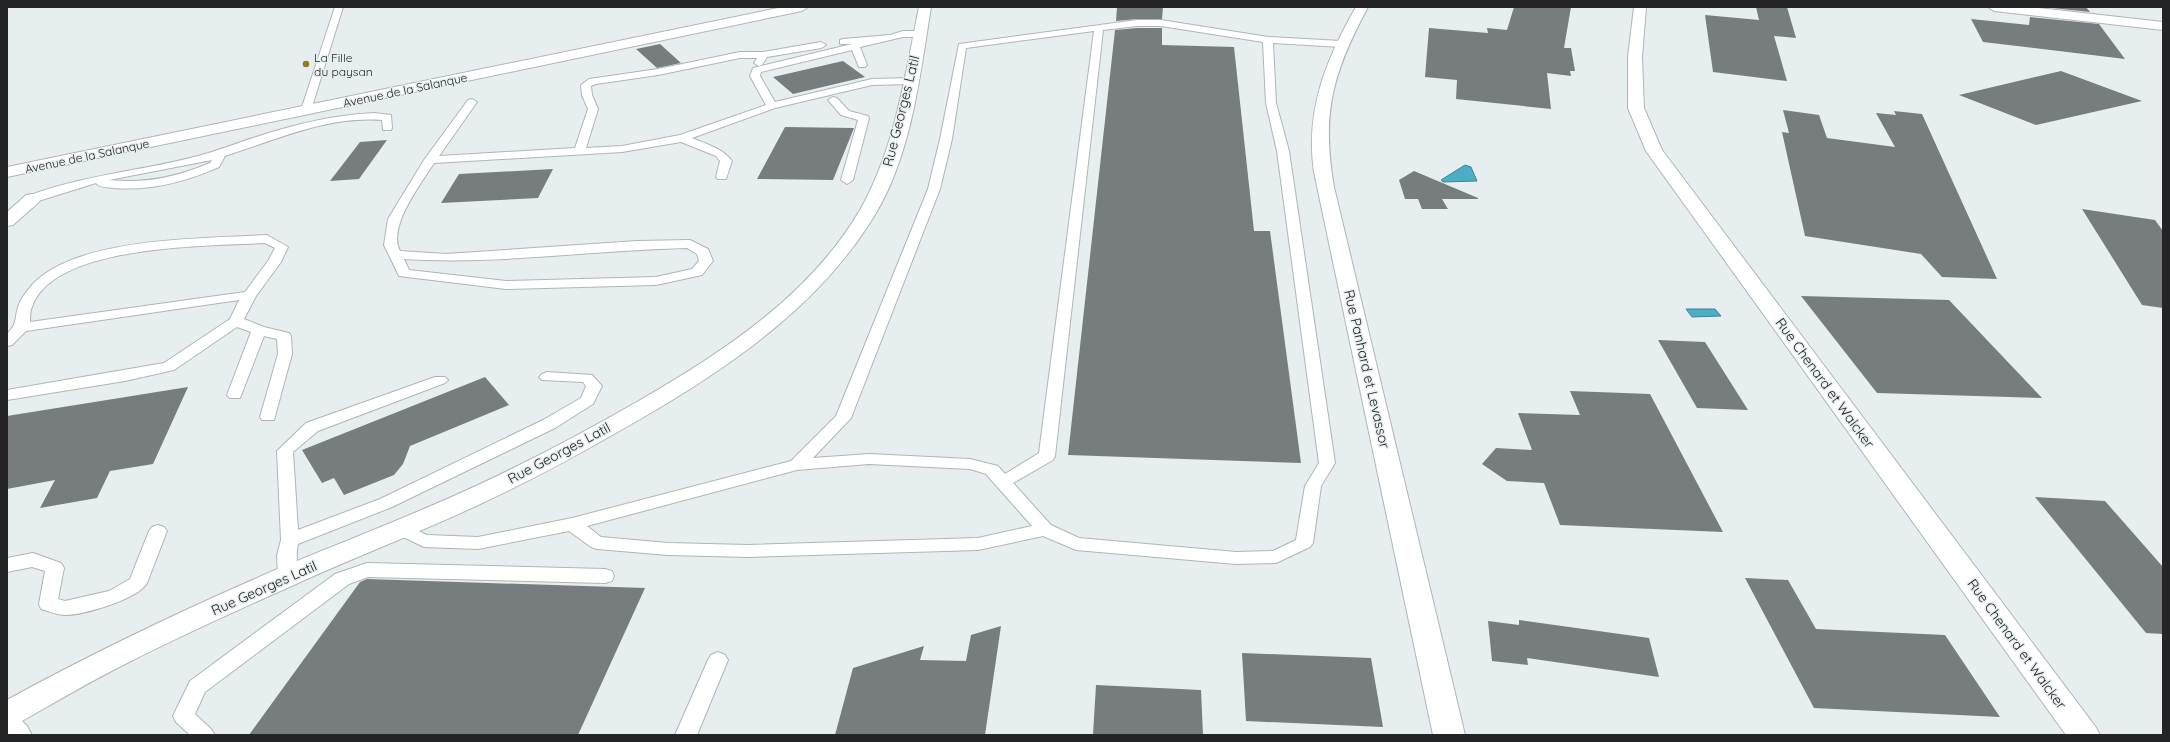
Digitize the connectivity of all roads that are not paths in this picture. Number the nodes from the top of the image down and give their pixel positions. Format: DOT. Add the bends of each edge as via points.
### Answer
graph roads {
  1 [pos="339,7"];
  2 [pos="802,7"];
  3 [pos="925,7"];
  4 [pos="1362,7"];
  5 [pos="1640,7"];
  6 [pos="1994,7"];
  7 [pos="2163,26"];
  8 [pos="1100,28"];
  9 [pos="920,34"];
  10 [pos="893,37"];
  11 [pos="1268,40"];
  12 [pos="1341,44"];
  13 [pos="855,46"];
  14 [pos="763,55"];
  15 [pos="862,65"];
  16 [pos="756,70"];
  17 [pos="910,81"];
  18 [pos="881,82"];
  19 [pos="833,100"];
  20 [pos="472,102"];
  21 [pos="772,106"];
  22 [pos="306,110"];
  23 [pos="754,112"];
  24 [pos="386,128"];
  25 [pos="682,138"];
  26 [pos="579,152"];
  27 [pos="220,154"];
  28 [pos="430,160"];
  29 [pos="7,172"];
  30 [pos="722,177"];
  31 [pos="847,180"];
  32 [pos="87,181"];
  33 [pos="32,199"];
  34 [pos="7,221"];
  35 [pos="395,255"];
  36 [pos="249,295"];
  37 [pos="236,321"];
  38 [pos="22,327"];
  39 [pos="259,330"];
  40 [pos="7,342"];
  41 [pos="547,377"];
  42 [pos="440,380"];
  43 [pos="7,395"];
  44 [pos="235,395"];
  45 [pos="268,417"];
  46 [pos="797,465"];
  47 [pos="1003,482"];
  48 [pos="572,524"];
  49 [pos="401,529"];
  50 [pos="1046,529"];
  51 [pos="158,531"];
  52 [pos="290,540"];
  53 [pos="7,565"];
  54 [pos="287,576"];
  55 [pos="605,576"];
  56 [pos="718,660"];
  57 [pos="7,715"];
  58 [pos="7,727"];
  59 [pos="16,735"];
  60 [pos="204,735"];
  61 [pos="686,735"];
  62 [pos="1449,735"];
  63 [pos="2084,735"];
  1 -- 22 [label="lane"];
  2 -- 22 [label="street, Avenue de la Salanque"];
  3 -- 9 [label="street, Rue Georges Latil"];
  4 -- 12 [label="street, Rue Panhard et Levassor"];
  5 -- 63 [label="street, Rue Chenard et Walcker" via="1635,57 1636,108 1654,151"];
  6 -- 7 [label="street"];
  8 -- 11 [label="lane" via="1161,23"];
  8 -- 46 [label="lane" via="962,46 946,139 934,189 843,418"];
  8 -- 47 [label="lane" via="1047,456"];
  9 -- 10 [label="lane"];
  9 -- 17 [label="street, Rue Georges Latil"];
  10 -- 13 [label="lane"];
  10 -- 14 [label="lane" via="830,43"];
  11 -- 12 [label="lane"];
  11 -- 50 [label="lane" via="1271,103 1283,151 1327,463 1313,486 1304,543 1276,556 1236,558 1076,544"];
  12 -- 62 [label="street, Rue Panhard et Levassor" via="1328,78 1321,110 1319,146 1325,187"];
  13 -- 15 [label="lane"];
  13 -- 16 [label="lane"];
  14 -- 16 [label="lane"];
  14 -- 26 [label="lane" via="740,55 658,72 593,81 586,85 593,109"];
  16 -- 21 [label="lane" via="755,76"];
  17 -- 18 [label="lane"];
  17 -- 49 [label="street, Rue Georges Latil" via="885,175 869,210 841,252 814,283 774,319 692,379 560,454 464,502"];
  18 -- 19 [label="lane"];
  18 -- 21 [label="lane"];
  19 -- 23 [label="lane"];
  19 -- 31 [label="lane" via="845,113 864,118"];
  20 -- 28 [label="lane"];
  21 -- 23 [label="lane"];
  22 -- 29 [label="street, Avenue de la Salanque"];
  23 -- 25 [label="lane"];
  24 -- 27 [label="lane" via="387,117 374,115 319,124 260,139"];
  25 -- 26 [label="lane" via="622,149"];
  25 -- 30 [label="lane" via="720,154 726,161"];
  26 -- 28 [label="lane"];
  27 -- 32 [label="lane"];
  27 -- 32 [label="lane" via="215,164 191,175 162,183 122,185"];
  28 -- 35 [label="lane" via="394,219 390,245"];
  32 -- 33 [label="lane"];
  33 -- 34 [label="street"];
  35 -- 35 [label="lane" via="404,273 506,285 656,281 697,272 706,261 703,252 690,244 637,245 446,258"];
  36 -- 37 [label="lane"];
  36 -- 38 [label="lane"];
  36 -- 38 [label="lane" via="282,247 267,239 166,245 98,255 64,267 41,283 25,306"];
  37 -- 39 [label="lane"];
  37 -- 43 [label="lane" via="169,367"];
  38 -- 40 [label="lane"];
  39 -- 44 [label="lane"];
  39 -- 45 [label="lane" via="284,336 285,354"];
  41 -- 52 [label="lane" via="587,378 594,386 588,401 549,424 386,503"];
  42 -- 52 [label="lane" via="312,427 286,451"];
  46 -- 47 [label="lane" via="869,459 970,464 992,470"];
  46 -- 48 [label="lane"];
  47 -- 50 [label="lane"];
  48 -- 49 [label="lane" via="478,543 424,541"];
  48 -- 50 [label="lane" via="597,543 668,549 748,551 978,544"];
  49 -- 54 [label="street, Rue Georges Latil"];
  51 -- 53 [label="lane" via="138,583 114,597 65,608 48,604 55,568 33,560"];
  52 -- 54 [label="lane" via="286,555"];
  54 -- 57 [label="street, Rue Georges Latil" via="119,654"];
  55 -- 60 [label="lane" via="367,570 342,579 197,687 183,716"];
  56 -- 61 [label="lane"];
  58 -- 59 [label="street"];
}
